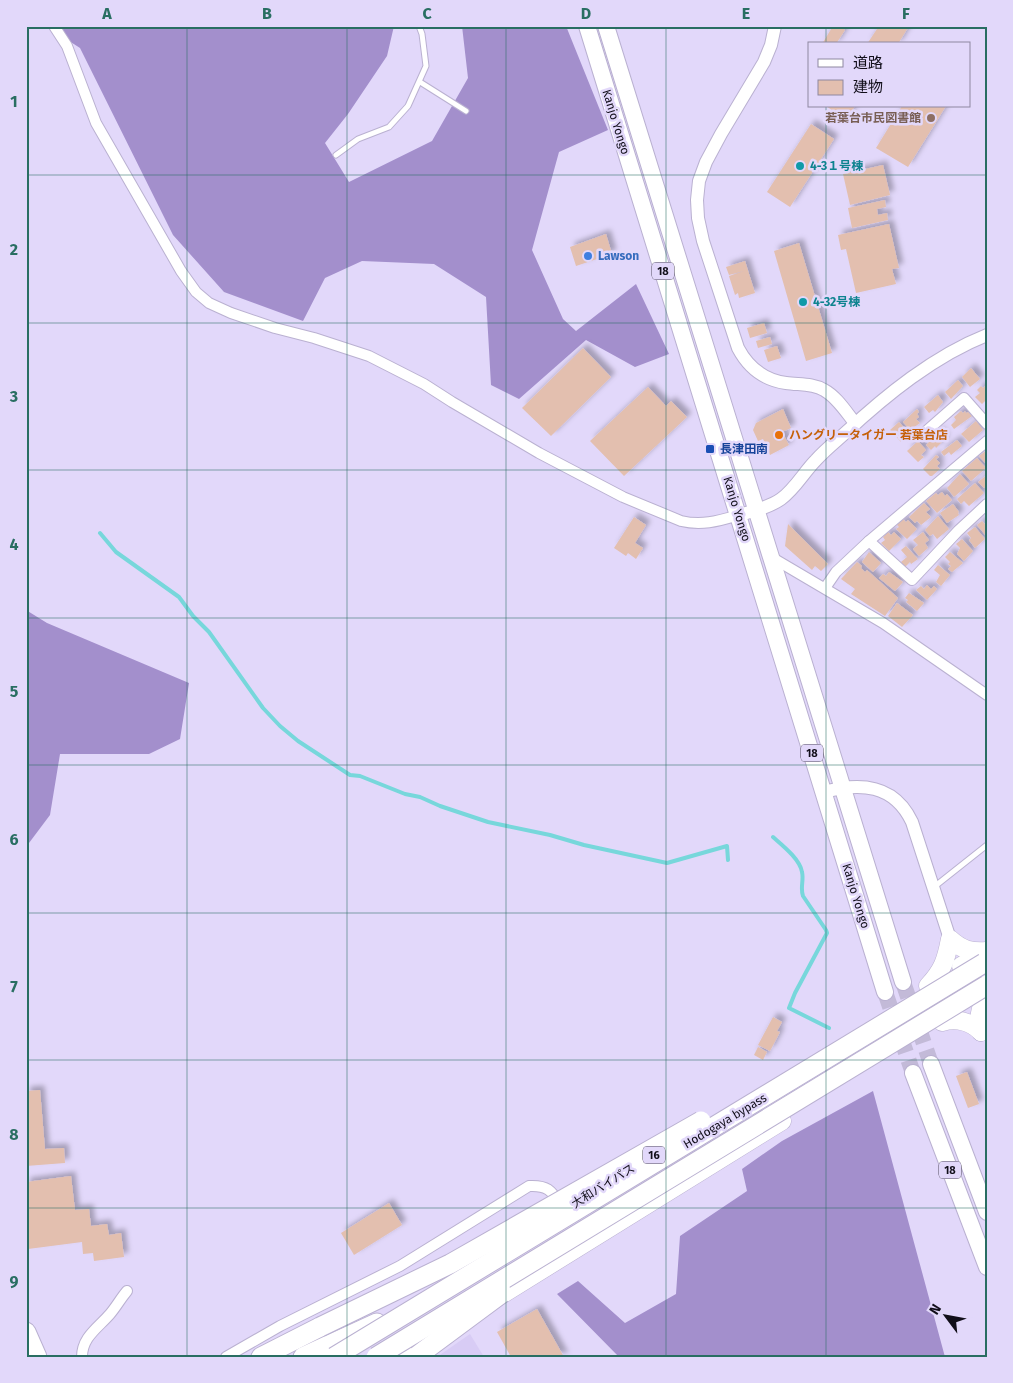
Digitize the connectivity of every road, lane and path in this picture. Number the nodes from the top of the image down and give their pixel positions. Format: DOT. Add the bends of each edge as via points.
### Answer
graph roads {
  1 [pos="54,26"];
  2 [pos="419,26"];
  3 [pos="587,26"];
  4 [pos="606,26"];
  5 [pos="774,26"];
  6 [pos="420,82"];
  7 [pos="466,111"];
  8 [pos="336,155"];
  9 [pos="987,335"];
  10 [pos="855,423"];
  11 [pos="987,424"];
  12 [pos="923,434"];
  13 [pos="987,440"];
  14 [pos="987,504"];
  15 [pos="757,510"];
  16 [pos="739,515"];
  17 [pos="869,542"];
  18 [pos="771,557"];
  19 [pos="824,588"];
  20 [pos="987,695"];
  21 [pos="842,787"];
  22 [pos="824,792"];
  23 [pos="987,845"];
  24 [pos="933,887"];
  25 [pos="950,939"];
  26 [pos="986,956"];
  27 [pos="903,982"];
  28 [pos="928,986"];
  29 [pos="987,986"];
  30 [pos="885,992"];
  31 [pos="987,996"];
  32 [pos="942,1022"];
  33 [pos="984,1036"];
  34 [pos="931,1064"];
  35 [pos="913,1073"];
  36 [pos="564,1210"];
  37 [pos="987,1212"];
  38 [pos="589,1228"];
  39 [pos="987,1268"];
  40 [pos="127,1291"];
  41 [pos="377,1323"];
  42 [pos="26,1332"];
  43 [pos="37,1357"];
  44 [pos="82,1357"];
  45 [pos="226,1357"];
  46 [pos="261,1357"];
  47 [pos="303,1357"];
  48 [pos="320,1357"];
  49 [pos="334,1357"];
  50 [pos="376,1357"];
  51 [pos="401,1357"];
  52 [pos="416,1357"];
  1 -- 16 [label="street" via="67,46 96,123 180,271 209,303 276,328 370,356 540,453 623,497 681,521 709,523"];
  2 -- 6 [label="lane" via="426,66"];
  3 -- 16 [label="main road, Kanjo Yongo / 18"];
  4 -- 15 [label="main road, Kanjo Yongo / 18"];
  5 -- 10 [label="street" via="764,62 720,134 699,181 701,234 744,360 769,378 785,383 810,384 824,390"];
  6 -- 7 [label="lane"];
  6 -- 8 [label="lane" via="408,106 389,127 358,139"];
  9 -- 10 [label="street" via="937,359"];
  10 -- 15 [label="street" via="816,460 788,494"];
  11 -- 12 [label="street" via="964,398"];
  13 -- 17 [label="street"];
  14 -- 17 [label="street" via="912,580"];
  15 -- 16 [label="street"];
  15 -- 18 [label="main road, Kanjo Yongo / 18"];
  16 -- 22 [label="main road, Kanjo Yongo / 18"];
  17 -- 19 [label="street" via="836,572"];
  18 -- 19 [label="street"];
  18 -- 21 [label="main road, Kanjo Yongo / 18"];
  19 -- 20 [label="street" via="883,623"];
  21 -- 22 [label="street"];
  21 -- 24 [label="street" via="875,789 901,804 912,822"];
  21 -- 27 [label="main road, Kanjo Yongo / 18"];
  22 -- 30 [label="main road, Kanjo Yongo / 18"];
  23 -- 24 [label="lane"];
  24 -- 25 [label="street"];
  25 -- 26 [label="highway" via="966,950"];
  25 -- 28 [label="highway" via="945,964"];
  26 -- 28 [label="highway, 大和バイパス / 16"];
  26 -- 46 [label="highway, bridge" via="450,1264"];
  26 -- 49 [label="highway, Hodogaya bypass / 16, bridge" via="651,1166"];
  28 -- 36 [label="highway, 大和バイパス / 16"];
  29 -- 38 [label="highway, Hodogaya bypass / 16, bridge"];
  31 -- 32 [label="highway"];
  31 -- 33 [label="highway" via="979,1022"];
  32 -- 33 [label="highway" via="966,1022"];
  32 -- 51 [label="highway"];
  34 -- 37 [label="main road, 18"];
  35 -- 39 [label="main road, 18"];
  36 -- 41 [label="highway, 大和バイパス / 16"];
  36 -- 45 [label="street" via="552,1191 541,1185 529,1186 400,1266"];
  38 -- 50 [label="highway, Hodogaya bypass / 16, bridge"];
  38 -- 52 [label="highway, bridge"];
  40 -- 44 [label="street" via="87,1338"];
  41 -- 47 [label="highway"];
  41 -- 48 [label="highway, 大和バイパス / 16"];
  42 -- 43 [label="highway"];
}
